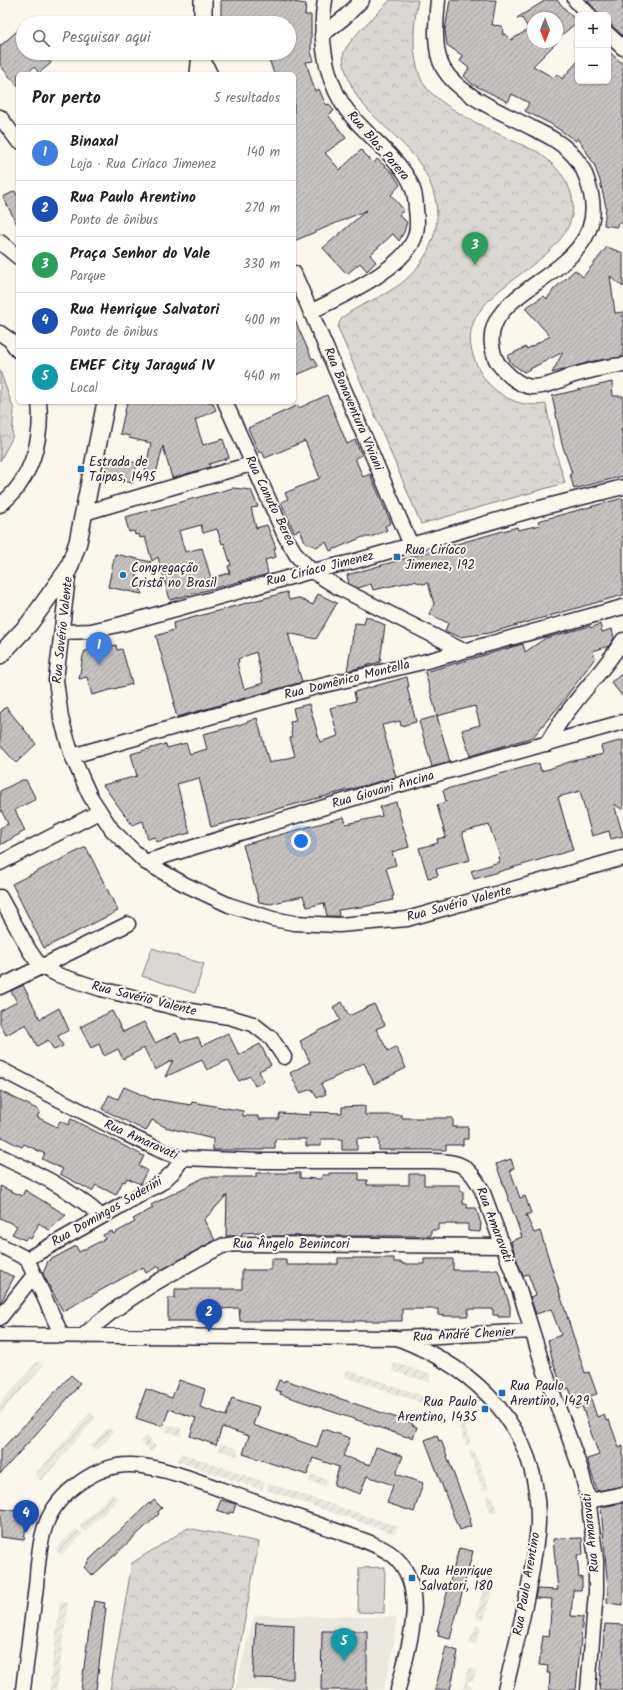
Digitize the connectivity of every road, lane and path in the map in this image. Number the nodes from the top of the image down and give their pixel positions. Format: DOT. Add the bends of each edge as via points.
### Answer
graph roads {
  1 [pos="203,0"];
  2 [pos="325,0"];
  3 [pos="362,0"];
  4 [pos="438,0"];
  5 [pos="575,0"];
  6 [pos="586,12"];
  7 [pos="203,16"];
  8 [pos="322,34"];
  9 [pos="611,37"];
  10 [pos="623,48"];
  11 [pos="200,60"];
  12 [pos="204,60"];
  13 [pos="199,72"];
  14 [pos="209,72"];
  15 [pos="0,117"];
  16 [pos="16,138"];
  17 [pos="0,242"];
  18 [pos="16,255"];
  19 [pos="296,277"];
  20 [pos="312,311"];
  21 [pos="0,333"];
  22 [pos="16,348"];
  23 [pos="623,365"];
  24 [pos="39,404"];
  25 [pos="106,404"];
  26 [pos="226,404"];
  27 [pos="251,464"];
  28 [pos="623,487"];
  29 [pos="0,505"];
  30 [pos="84,513"];
  31 [pos="411,545"];
  32 [pos="69,568"];
  33 [pos="312,571"];
  34 [pos="623,607"];
  35 [pos="62,632"];
  36 [pos="623,640"];
  37 [pos="462,650"];
  38 [pos="0,655"];
  39 [pos="623,722"];
  40 [pos="546,744"];
  41 [pos="72,756"];
  42 [pos="99,812"];
  43 [pos="623,858"];
  44 [pos="145,862"];
  45 [pos="0,863"];
  46 [pos="0,897"];
  47 [pos="128,924"];
  48 [pos="40,966"];
  49 [pos="0,987"];
  50 [pos="284,1057"];
  51 [pos="0,1069"];
  52 [pos="0,1156"];
  53 [pos="183,1158"];
  54 [pos="101,1216"];
  55 [pos="0,1245"];
  56 [pos="503,1246"];
  57 [pos="27,1259"];
  58 [pos="34,1275"];
  59 [pos="0,1318"];
  60 [pos="532,1331"];
  61 [pos="0,1335"];
  62 [pos="62,1336"];
  63 [pos="84,1336"];
  64 [pos="397,1338"];
  65 [pos="623,1494"];
  66 [pos="589,1501"];
  67 [pos="23,1690"];
  68 [pos="398,1690"];
  69 [pos="505,1690"];
  70 [pos="588,1690"];
  1 -- 7 [label="main road"];
  2 -- 8 [label="street, Rua Blas Parera"];
  3 -- 8 [label="street"];
  4 -- 23 [label="street" via="437,47 442,66 451,80 466,92 564,146 585,172 593,204 592,220 585,240 571,256 506,308 495,320 491,331 494,355 499,365 516,381 532,387"];
  5 -- 6 [label="street"];
  8 -- 20 [label="street, Rua Blas Parera" via="328,72 341,102 355,122 394,161 409,181 416,200 417,221 416,235 404,253 389,268"];
  9 -- 10 [label="street"];
  11 -- 13 [label="main road"];
  12 -- 14 [label="street"];
  15 -- 16 [label="street"];
  17 -- 18 [label="street"];
  19 -- 20 [label="street, Rua Bonaventura Viviani"];
  20 -- 31 [label="street, Rua Bonaventura Viviani"];
  21 -- 22 [label="street"];
  24 -- 29 [label="street" via="41,420 32,460 14,492"];
  25 -- 30 [label="main road"];
  26 -- 27 [label="street, Rua Canuto Berea"];
  27 -- 30 [label="street"];
  27 -- 33 [label="street, Rua Canuto Berea" via="285,536 297,556"];
  28 -- 31 [label="street, Rua Ciríaco Jimenez"];
  30 -- 32 [label="main road"];
  31 -- 33 [label="street, Rua Ciríaco Jimenez"];
  32 -- 35 [label="street, Rua Savério Valente"];
  32 -- 38 [label="main road" via="29,624"];
  33 -- 35 [label="street, Rua Ciríaco Jimenez" via="105,629"];
  33 -- 37 [label="street, Rua Canuto Berea" via="339,588"];
  34 -- 37 [label="street, Rua Domênico Montella"];
  35 -- 41 [label="street, Rua Savério Valente" via="58,656 57,696"];
  36 -- 40 [label="street" via="563,715"];
  37 -- 41 [label="street, Rua Domênico Montella" via="304,690"];
  39 -- 40 [label="street, Rua Giovani Ancina"];
  40 -- 44 [label="street, Rua Giovani Ancina" via="370,793"];
  41 -- 42 [label="street, Rua Savério Valente"];
  42 -- 44 [label="street, Rua Savério Valente" via="112,830"];
  42 -- 45 [label="street"];
  43 -- 44 [label="street, Rua Savério Valente" via="407,919 318,925 273,919 229,905"];
  46 -- 48 [label="street, Rua Savério Valente"];
  47 -- 48 [label="street"];
  48 -- 49 [label="street"];
  48 -- 50 [label="street, Rua Savério Valente" via="58,975 101,989 253,1024 271,1038"];
  51 -- 53 [label="street, Rua Amaravati" via="124,1134"];
  52 -- 54 [label="street" via="60,1185"];
  53 -- 54 [label="street, Rua Domingos Soderini" via="161,1183"];
  53 -- 56 [label="street, Rua Amaravati" via="455,1162 465,1166 477,1180"];
  54 -- 57 [label="street, Rua Domingos Soderini"];
  55 -- 57 [label="street"];
  56 -- 60 [label="street, Rua Amaravati"];
  56 -- 63 [label="street, Rua Ângelo Benincori" via="222,1246 121,1305"];
  57 -- 58 [label="street"];
  58 -- 59 [label="street"];
  58 -- 62 [label="street"];
  60 -- 64 [label="street, Rua André Chenier"];
  60 -- 66 [label="street, Rua Amaravati" via="582,1470"];
  61 -- 62 [label="street, Rua Paulo Arentino"];
  62 -- 63 [label="street, Rua Paulo Arentino"];
  63 -- 64 [label="street, Rua Paulo Arentino"];
  64 -- 69 [label="street, Rua Paulo Arentino" via="449,1362 468,1376 497,1404 516,1432 528,1458 536,1489 537,1541"];
  65 -- 66 [label="street"];
  66 -- 70 [label="street, Rua Amaravati" via="596,1560 596,1592"];
  67 -- 68 [label="street" via="40,1545 46,1522 67,1494 93,1474 117,1466 130,1465 162,1470 305,1519 374,1545 397,1558 410,1584 414,1607"];
}
